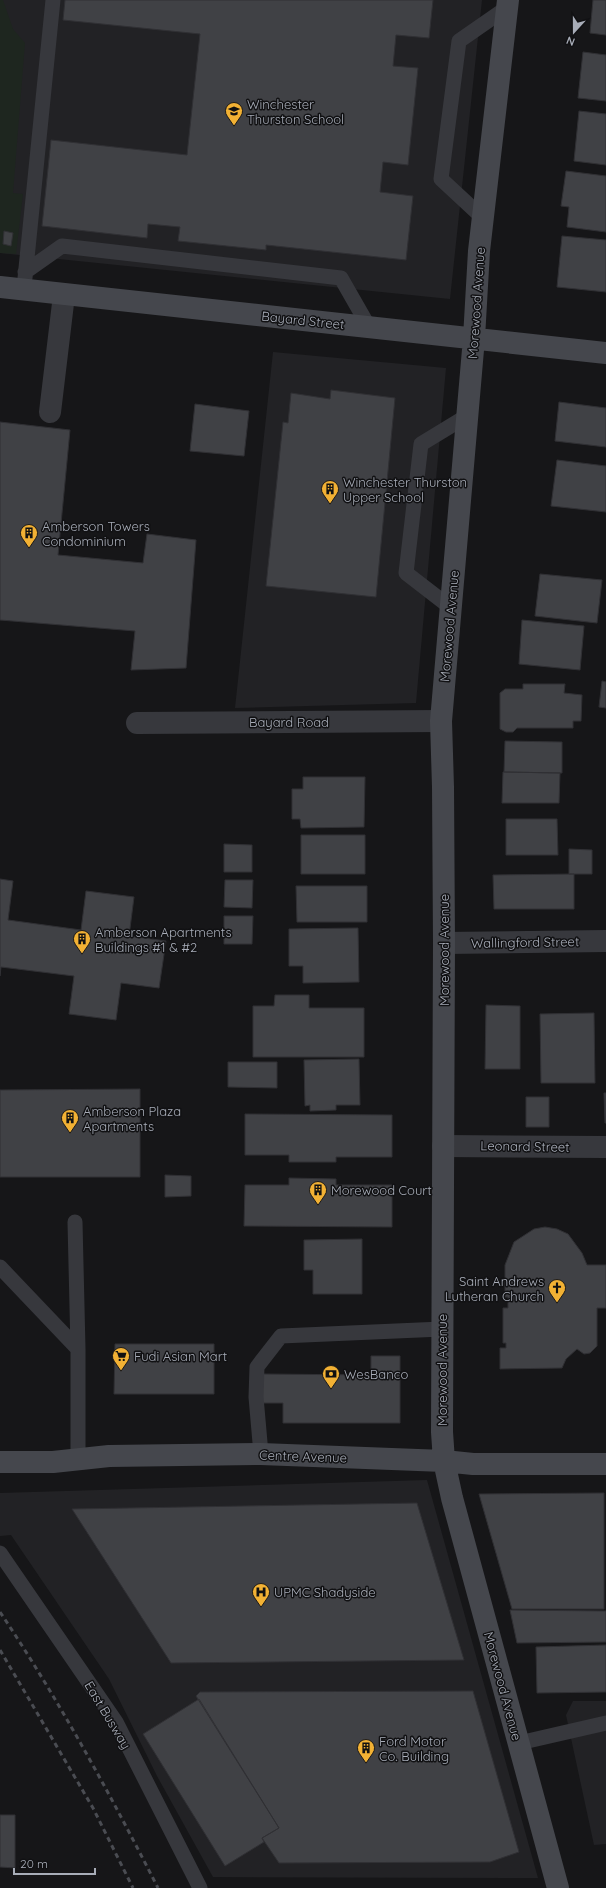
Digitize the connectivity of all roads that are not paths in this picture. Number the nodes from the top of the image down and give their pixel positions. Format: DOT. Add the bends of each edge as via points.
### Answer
graph roads {
  1 [pos="53,0"];
  2 [pos="508,3"];
  3 [pos="483,218"];
  4 [pos="24,281"];
  5 [pos="0,288"];
  6 [pos="64,295"];
  7 [pos="369,327"];
  8 [pos="474,338"];
  9 [pos="606,353"];
  10 [pos="50,412"];
  11 [pos="467,416"];
  12 [pos="450,607"];
  13 [pos="441,721"];
  14 [pos="137,723"];
  15 [pos="606,941"];
  16 [pos="444,943"];
  17 [pos="443,1146"];
  18 [pos="606,1147"];
  19 [pos="75,1222"];
  20 [pos="0,1267"];
  21 [pos="442,1329"];
  22 [pos="78,1349"];
  23 [pos="261,1454"];
  24 [pos="78,1458"];
  25 [pos="444,1461"];
  26 [pos="0,1462"];
  27 [pos="606,1464"];
  28 [pos="0,1553"];
  29 [pos="606,1722"];
  30 [pos="518,1743"];
  31 [pos="200,1888"];
  32 [pos="558,1888"];
  1 -- 4 [label="lane"];
  2 -- 3 [label="main road, Morewood Avenue"];
  2 -- 3 [label="lane" via="459,41 441,179"];
  3 -- 8 [label="main road, Morewood Avenue"];
  4 -- 5 [label="main road, Bayard Street"];
  4 -- 6 [label="main road, Bayard Street"];
  4 -- 7 [label="lane" via="62,246 342,278"];
  6 -- 7 [label="main road, Bayard Street"];
  6 -- 10 [label="street"];
  7 -- 8 [label="main road, Bayard Street"];
  8 -- 9 [label="main road, Bayard Street"];
  8 -- 11 [label="main road, Morewood Avenue"];
  11 -- 12 [label="main road, Morewood Avenue"];
  11 -- 12 [label="lane" via="421,444 406,573"];
  12 -- 13 [label="main road, Morewood Avenue"];
  13 -- 14 [label="street, Bayard Road"];
  13 -- 16 [label="main road, Morewood Avenue"];
  15 -- 16 [label="street, Wallingford Street"];
  16 -- 17 [label="main road, Morewood Avenue"];
  17 -- 18 [label="street, Leonard Street"];
  17 -- 21 [label="main road, Morewood Avenue"];
  19 -- 22 [label="lane"];
  20 -- 22 [label="lane"];
  21 -- 23 [label="lane" via="281,1336 257,1367 256,1397"];
  21 -- 25 [label="main road, Morewood Avenue"];
  22 -- 24 [label="lane"];
  23 -- 24 [label="main road, Centre Avenue"];
  23 -- 25 [label="main road, Centre Avenue"];
  24 -- 26 [label="main road, Centre Avenue" via="53,1462"];
  25 -- 27 [label="main road, Centre Avenue" via="473,1464"];
  25 -- 30 [label="main road, Morewood Avenue"];
  28 -- 31 [label="lane, East Busway" via="116,1722"];
  29 -- 30 [label="lane"];
  30 -- 32 [label="main road, Morewood Avenue"];
}
